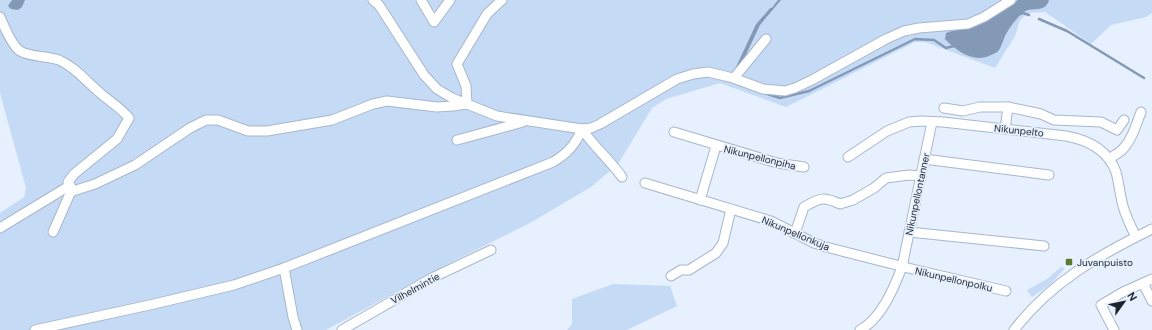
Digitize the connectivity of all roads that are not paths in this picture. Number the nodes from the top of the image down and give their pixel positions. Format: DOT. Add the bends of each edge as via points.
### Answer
graph roads {
  1 [pos="373,0"];
  2 [pos="421,0"];
  3 [pos="450,0"];
  4 [pos="502,0"];
  5 [pos="1011,0"];
  6 [pos="0,17"];
  7 [pos="766,38"];
  8 [pos="734,78"];
  9 [pos="467,104"];
  10 [pos="1008,107"];
  11 [pos="944,108"];
  12 [pos="1141,112"];
  13 [pos="1124,120"];
  14 [pos="526,121"];
  15 [pos="932,122"];
  16 [pos="1084,122"];
  17 [pos="582,129"];
  18 [pos="1005,129"];
  19 [pos="674,132"];
  20 [pos="457,140"];
  21 [pos="1083,140"];
  22 [pos="716,146"];
  23 [pos="848,157"];
  24 [pos="924,159"];
  25 [pos="1109,159"];
  26 [pos="804,167"];
  27 [pos="1049,175"];
  28 [pos="920,176"];
  29 [pos="622,177"];
  30 [pos="645,183"];
  31 [pos="70,188"];
  32 [pos="700,200"];
  33 [pos="731,209"];
  34 [pos="0,228"];
  35 [pos="1152,229"];
  36 [pos="53,232"];
  37 [pos="909,232"];
  38 [pos="795,233"];
  39 [pos="1136,237"];
  40 [pos="1044,246"];
  41 [pos="490,250"];
  42 [pos="902,267"];
  43 [pos="284,268"];
  44 [pos="671,276"];
  45 [pos="1152,279"];
  46 [pos="1143,283"];
  47 [pos="1006,291"];
  48 [pos="1152,301"];
  49 [pos="865,328"];
  50 [pos="35,330"];
  51 [pos="297,330"];
  52 [pos="342,330"];
  53 [pos="1014,330"];
  54 [pos="1114,330"];
  1 -- 9 [label="street" via="379,5 424,75 436,89"];
  2 -- 3 [label="street" via="434,22"];
  4 -- 9 [label="street" via="487,14 456,64 466,86"];
  5 -- 8 [label="street" via="968,24 904,31 812,80 785,91 764,90"];
  6 -- 31 [label="street" via="19,50 30,55 58,60 73,68 129,118 117,139 74,174 68,182"];
  7 -- 8 [label="street"];
  8 -- 17 [label="street" via="708,72 677,79 600,124"];
  9 -- 14 [label="street" via="497,116"];
  9 -- 31 [label="street" via="437,107 387,101 332,120 267,131 248,131 218,120 206,120 135,165 95,184 73,191"];
  10 -- 11 [label="street" via="980,107 963,111"];
  10 -- 16 [label="street" via="1041,114 1054,120"];
  10 -- 18 [label="street"];
  12 -- 25 [label="street" via="1126,146"];
  13 -- 16 [label="street" via="1117,130 1101,122"];
  14 -- 17 [label="street"];
  14 -- 20 [label="street"];
  15 -- 18 [label="street, Nikunpelto"];
  15 -- 23 [label="street, Nikunpelto" via="909,122 898,126"];
  15 -- 24 [label="street, Nikunpellontanner"];
  16 -- 21 [label="street"];
  17 -- 29 [label="street"];
  17 -- 43 [label="street" via="576,143 553,162"];
  18 -- 21 [label="street, Nikunpelto"];
  19 -- 22 [label="street, Nikunpellonpiha"];
  21 -- 25 [label="street, Nikunpelto" via="1102,151"];
  22 -- 26 [label="street, Nikunpellonpiha" via="776,163"];
  22 -- 32 [label="street, Nikunpellonpiha"];
  24 -- 27 [label="street"];
  24 -- 28 [label="street, Nikunpellontanner"];
  25 -- 39 [label="street, Nikunpelto" via="1116,174 1123,207"];
  28 -- 37 [label="street, Nikunpellontanner"];
  28 -- 38 [label="street" via="886,178 854,200 840,204 828,199 817,200 804,207"];
  30 -- 32 [label="street, Nikunpellonkuja"];
  31 -- 34 [label="street"];
  31 -- 36 [label="street"];
  32 -- 33 [label="street, Nikunpellonkuja"];
  33 -- 38 [label="street, Nikunpellonkuja" via="771,221"];
  33 -- 44 [label="street" via="724,243 716,253 689,270 681,270"];
  35 -- 39 [label="street"];
  37 -- 40 [label="street"];
  37 -- 42 [label="street, Nikunpellontanner"];
  38 -- 42 [label="street, Nikunpellonkuja" via="826,247"];
  39 -- 53 [label="street" via="1092,261 1049,292"];
  41 -- 52 [label="street, Vilhelmintie" via="432,278"];
  42 -- 47 [label="street, Nikunpellonpolku"];
  42 -- 49 [label="street, Nikunpellontanner" via="883,305"];
  43 -- 50 [label="street" via="234,285"];
  43 -- 51 [label="street"];
  45 -- 46 [label="street"];
  46 -- 48 [label="street"];
  46 -- 54 [label="street" via="1101,305"];
}
